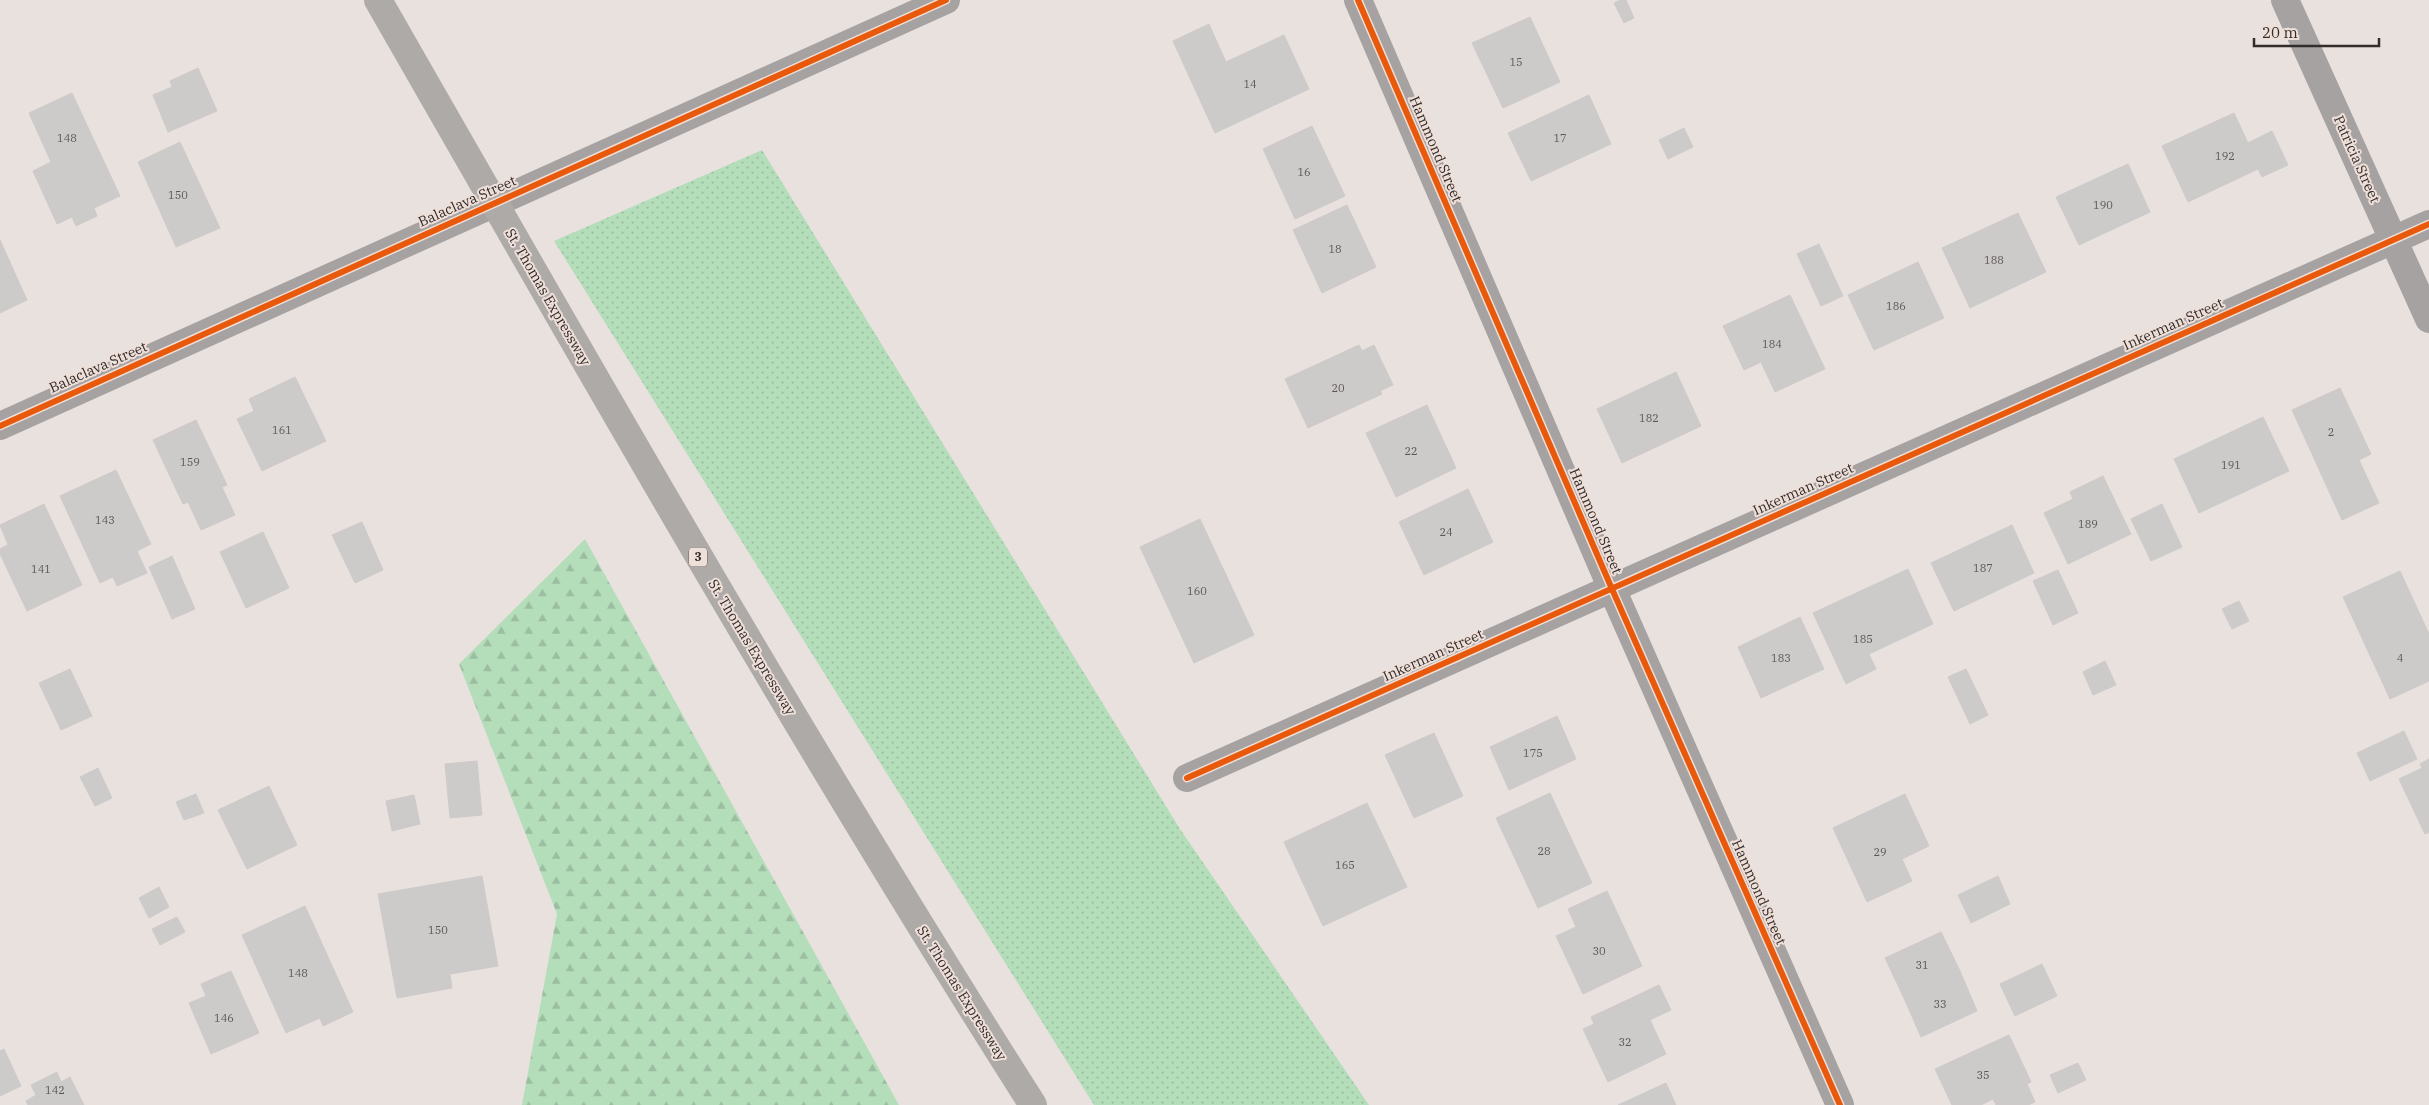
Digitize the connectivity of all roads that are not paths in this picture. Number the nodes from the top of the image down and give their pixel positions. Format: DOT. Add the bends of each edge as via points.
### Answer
graph roads {
  1 [pos="378,0"];
  2 [pos="946,0"];
  3 [pos="1358,0"];
  4 [pos="2285,0"];
  5 [pos="2429,224"];
  6 [pos="2393,239"];
  7 [pos="2429,319"];
  8 [pos="0,426"];
  9 [pos="1612,589"];
  10 [pos="1187,778"];
  11 [pos="1033,1105"];
  12 [pos="1840,1105"];
  1 -- 11 [label="highway, St. Thomas Expressway / 3" via="678,524 949,974"];
  2 -- 8 [label="street, Balaclava Street"];
  3 -- 9 [label="street, Hammond Street"];
  4 -- 6 [label="street, Patricia Street"];
  5 -- 6 [label="street, Inkerman Street"];
  6 -- 7 [label="street, Patricia Street"];
  6 -- 9 [label="street, Inkerman Street"];
  9 -- 10 [label="street, Inkerman Street"];
  9 -- 12 [label="street, Hammond Street"];
}
